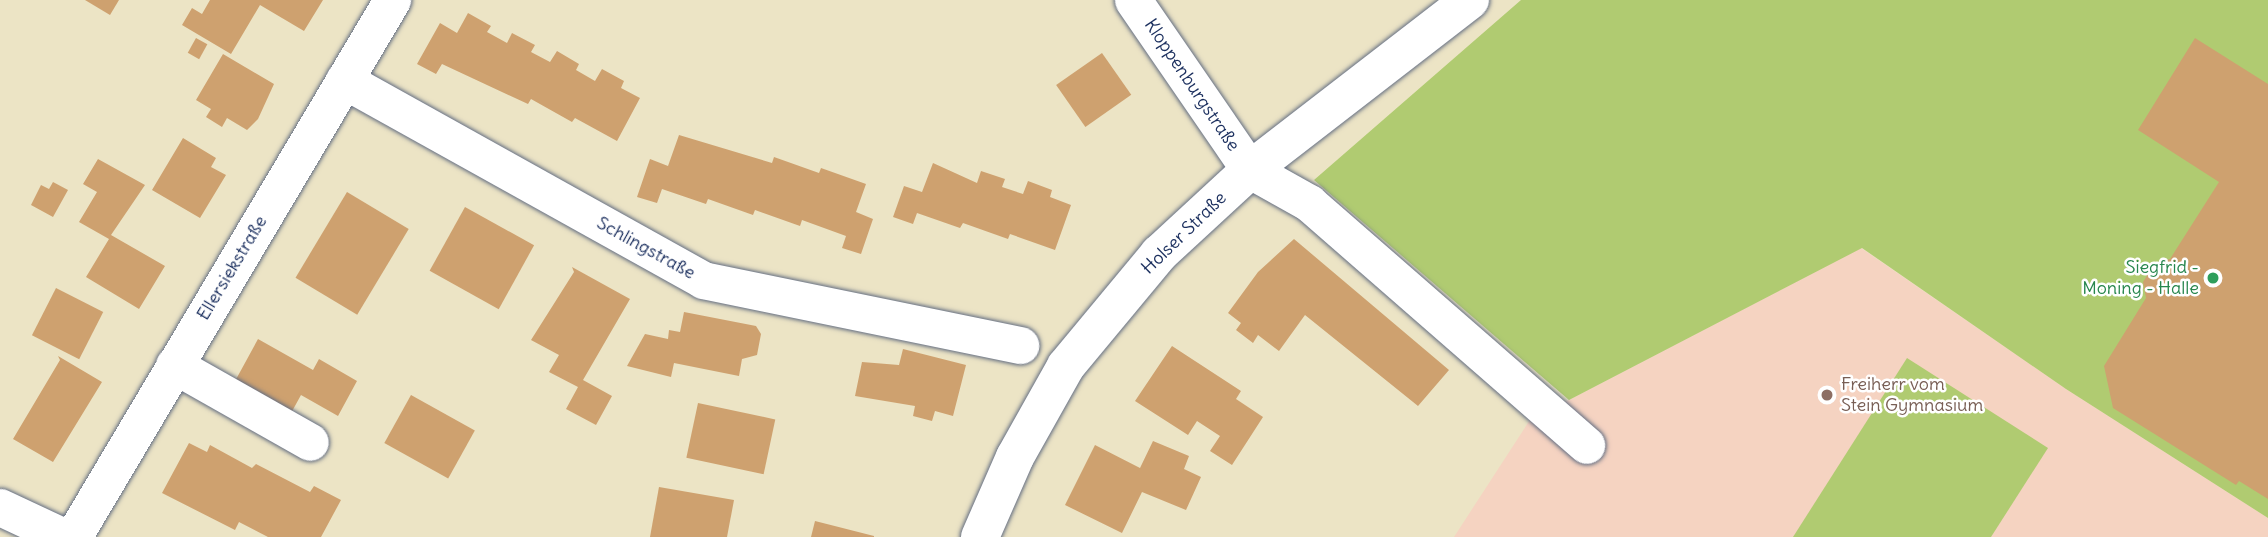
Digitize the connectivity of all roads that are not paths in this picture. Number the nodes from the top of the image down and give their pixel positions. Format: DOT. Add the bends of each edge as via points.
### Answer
graph roads {
  1 [pos="392,0"];
  2 [pos="1133,0"];
  3 [pos="1470,0"];
  4 [pos="345,80"];
  5 [pos="1250,170"];
  6 [pos="1020,345"];
  7 [pos="174,365"];
  8 [pos="310,442"];
  9 [pos="1586,445"];
  10 [pos="0,507"];
  11 [pos="64,537"];
  12 [pos="73,537"];
  13 [pos="980,537"];
  1 -- 4 [label="street, Ellersiekstraße"];
  2 -- 5 [label="street, Kloppenburgstraße"];
  3 -- 5 [label="main road, Holser Straße"];
  4 -- 6 [label="street, Schlingstraße" via="703,280"];
  4 -- 7 [label="street, Ellersiekstraße"];
  5 -- 9 [label="street" via="1309,202"];
  5 -- 13 [label="main road, Holser Straße" via="1159,254 1066,366 1015,457"];
  7 -- 8 [label="street"];
  7 -- 12 [label="street, Ellersiekstraße"];
  10 -- 11 [label="street"];
}
